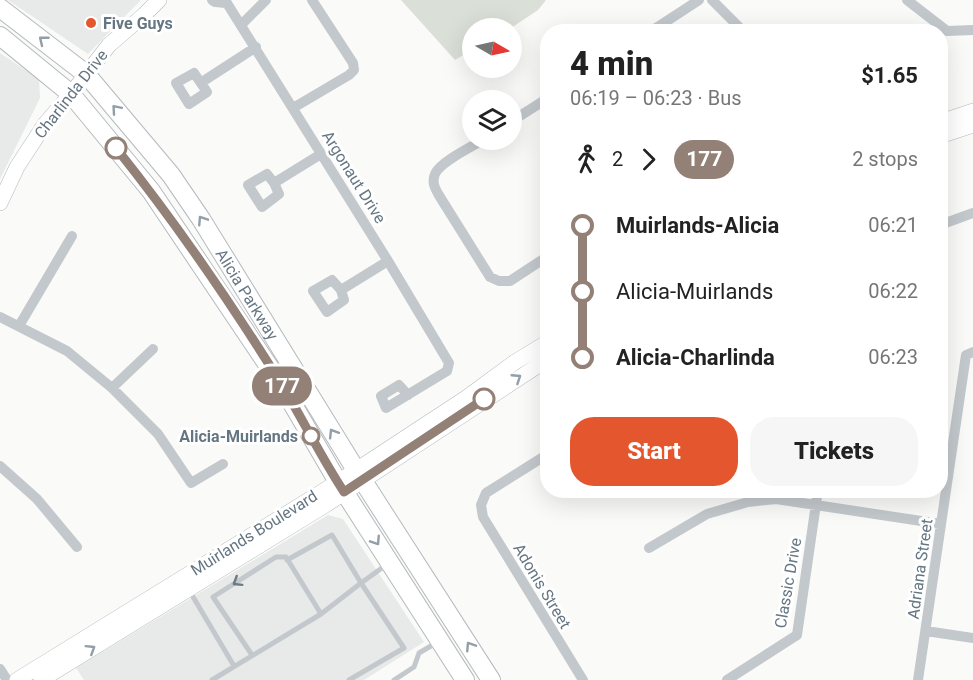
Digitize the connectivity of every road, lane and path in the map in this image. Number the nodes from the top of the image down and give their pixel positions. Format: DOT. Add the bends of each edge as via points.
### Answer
graph roads {
  1 [pos="159,0"];
  2 [pos="212,0"];
  3 [pos="267,0"];
  4 [pos="312,0"];
  5 [pos="699,0"];
  6 [pos="712,0"];
  7 [pos="907,0"];
  8 [pos="225,1"];
  9 [pos="0,8"];
  10 [pos="662,24"];
  11 [pos="736,24"];
  12 [pos="937,24"];
  13 [pos="241,26"];
  14 [pos="973,30"];
  15 [pos="948,32"];
  16 [pos="0,36"];
  17 [pos="256,47"];
  18 [pos="86,74"];
  19 [pos="202,82"];
  20 [pos="71,94"];
  21 [pos="540,103"];
  22 [pos="293,108"];
  23 [pos="973,111"];
  24 [pos="522,115"];
  25 [pos="948,119"];
  26 [pos="973,125"];
  27 [pos="948,133"];
  28 [pos="467,150"];
  29 [pos="321,154"];
  30 [pos="274,183"];
  31 [pos="0,203"];
  32 [pos="973,213"];
  33 [pos="948,222"];
  34 [pos="72,236"];
  35 [pos="388,261"];
  36 [pos="540,261"];
  37 [pos="341,290"];
  38 [pos="0,318"];
  39 [pos="20,326"];
  40 [pos="540,347"];
  41 [pos="153,349"];
  42 [pos="969,353"];
  43 [pos="540,364"];
  44 [pos="112,388"];
  45 [pos="408,395"];
  46 [pos="540,459"];
  47 [pos="223,464"];
  48 [pos="0,466"];
  49 [pos="359,474"];
  50 [pos="948,481"];
  51 [pos="341,487"];
  52 [pos="817,498"];
  53 [pos="945,498"];
  54 [pos="816,504"];
  55 [pos="941,524"];
  56 [pos="76,547"];
  57 [pos="649,548"];
  58 [pos="287,560"];
  59 [pos="390,562"];
  60 [pos="186,583"];
  61 [pos="361,583"];
  62 [pos="321,614"];
  63 [pos="926,631"];
  64 [pos="973,638"];
  65 [pos="440,641"];
  66 [pos="252,656"];
  67 [pos="234,666"];
  68 [pos="0,669"];
  69 [pos="7,680"];
  70 [pos="17,680"];
  71 [pos="41,680"];
  72 [pos="212,680"];
  73 [pos="350,680"];
  74 [pos="394,680"];
  75 [pos="465,680"];
  76 [pos="491,680"];
  77 [pos="583,680"];
  78 [pos="727,680"];
  79 [pos="918,680"];
  1 -- 18 [label="main road, Charlinda Drive" via="109,45"];
  2 -- 8 [label="street, Argonaut Drive"];
  3 -- 13 [label="street"];
  4 -- 22 [label="street" via="354,70"];
  5 -- 10 [label="street"];
  6 -- 11 [label="street"];
  7 -- 12 [label="street"];
  8 -- 13 [label="street, Argonaut Drive"];
  18 -- 9 [label="main road, Alicia Parkway, one-way"];
  13 -- 17 [label="street, Argonaut Drive"];
  14 -- 15 [label="street"];
  16 -- 20 [label="main road, Alicia Parkway"];
  17 -- 19 [label="street"];
  17 -- 22 [label="street, Argonaut Drive"];
  18 -- 20 [label="main road, Charlinda Drive"];
  49 -- 18 [label="main road, Alicia Parkway, one-way" via="171,175"];
  20 -- 31 [label="main road, Charlinda Drive" via="45,124 17,167"];
  20 -- 51 [label="main road, Alicia Parkway" via="180,232 282,386"];
  21 -- 24 [label="street"];
  22 -- 29 [label="street, Argonaut Drive"];
  23 -- 25 [label="main road"];
  26 -- 27 [label="main road"];
  28 -- 36 [label="street" via="438,168 434,187 490,277 510,281"];
  29 -- 30 [label="street"];
  29 -- 35 [label="street, Argonaut Drive"];
  32 -- 33 [label="street"];
  34 -- 39 [label="street"];
  35 -- 37 [label="street"];
  35 -- 45 [label="street, Argonaut Drive" via="449,363 447,371"];
  38 -- 39 [label="street"];
  39 -- 44 [label="street" via="67,351"];
  40 -- 49 [label="main road, Muirlands Boulevard"];
  41 -- 44 [label="street"];
  42 -- 50 [label="street, Adriana Street"];
  49 -- 43 [label="main road, Muirlands Boulevard, one-way"];
  44 -- 47 [label="street" via="158,434 191,483"];
  46 -- 77 [label="street, Adonis Street" via="486,493 481,505 483,517"];
  48 -- 56 [label="street" via="37,499"];
  49 -- 51 [label="main road, Muirlands Boulevard"];
  76 -- 49 [label="main road, Alicia Parkway, one-way"];
  51 -- 59 [label="main road, Alicia Parkway, one-way"];
  51 -- 60 [label="main road, Muirlands Boulevard"];
  52 -- 54 [label="street, Classic Drive"];
  53 -- 55 [label="street, Adriana Street"];
  54 -- 55 [label="street"];
  54 -- 57 [label="street" via="776,498 748,502 707,514"];
  54 -- 78 [label="street, Classic Drive" via="797,635"];
  55 -- 63 [label="street, Adriana Street"];
  58 -- 61 [label="lane" via="332,535"];
  58 -- 62 [label="lane"];
  58 -- 66 [label="lane, one-way" via="276,557 213,597"];
  59 -- 61 [label="lane"];
  59 -- 65 [label="main road, Alicia Parkway"];
  60 -- 67 [label="lane"];
  60 -- 70 [label="main road, Muirlands Boulevard"];
  71 -- 60 [label="main road, Muirlands Boulevard, one-way"];
  61 -- 62 [label="lane"];
  61 -- 73 [label="lane" via="404,648"];
  62 -- 66 [label="lane"];
  63 -- 64 [label="street"];
  63 -- 79 [label="street, Adriana Street"];
  65 -- 74 [label="lane" via="419,653 414,667"];
  65 -- 75 [label="main road, Alicia Parkway"];
  66 -- 67 [label="lane"];
  67 -- 72 [label="lane"];
  68 -- 69 [label="street"];
}
